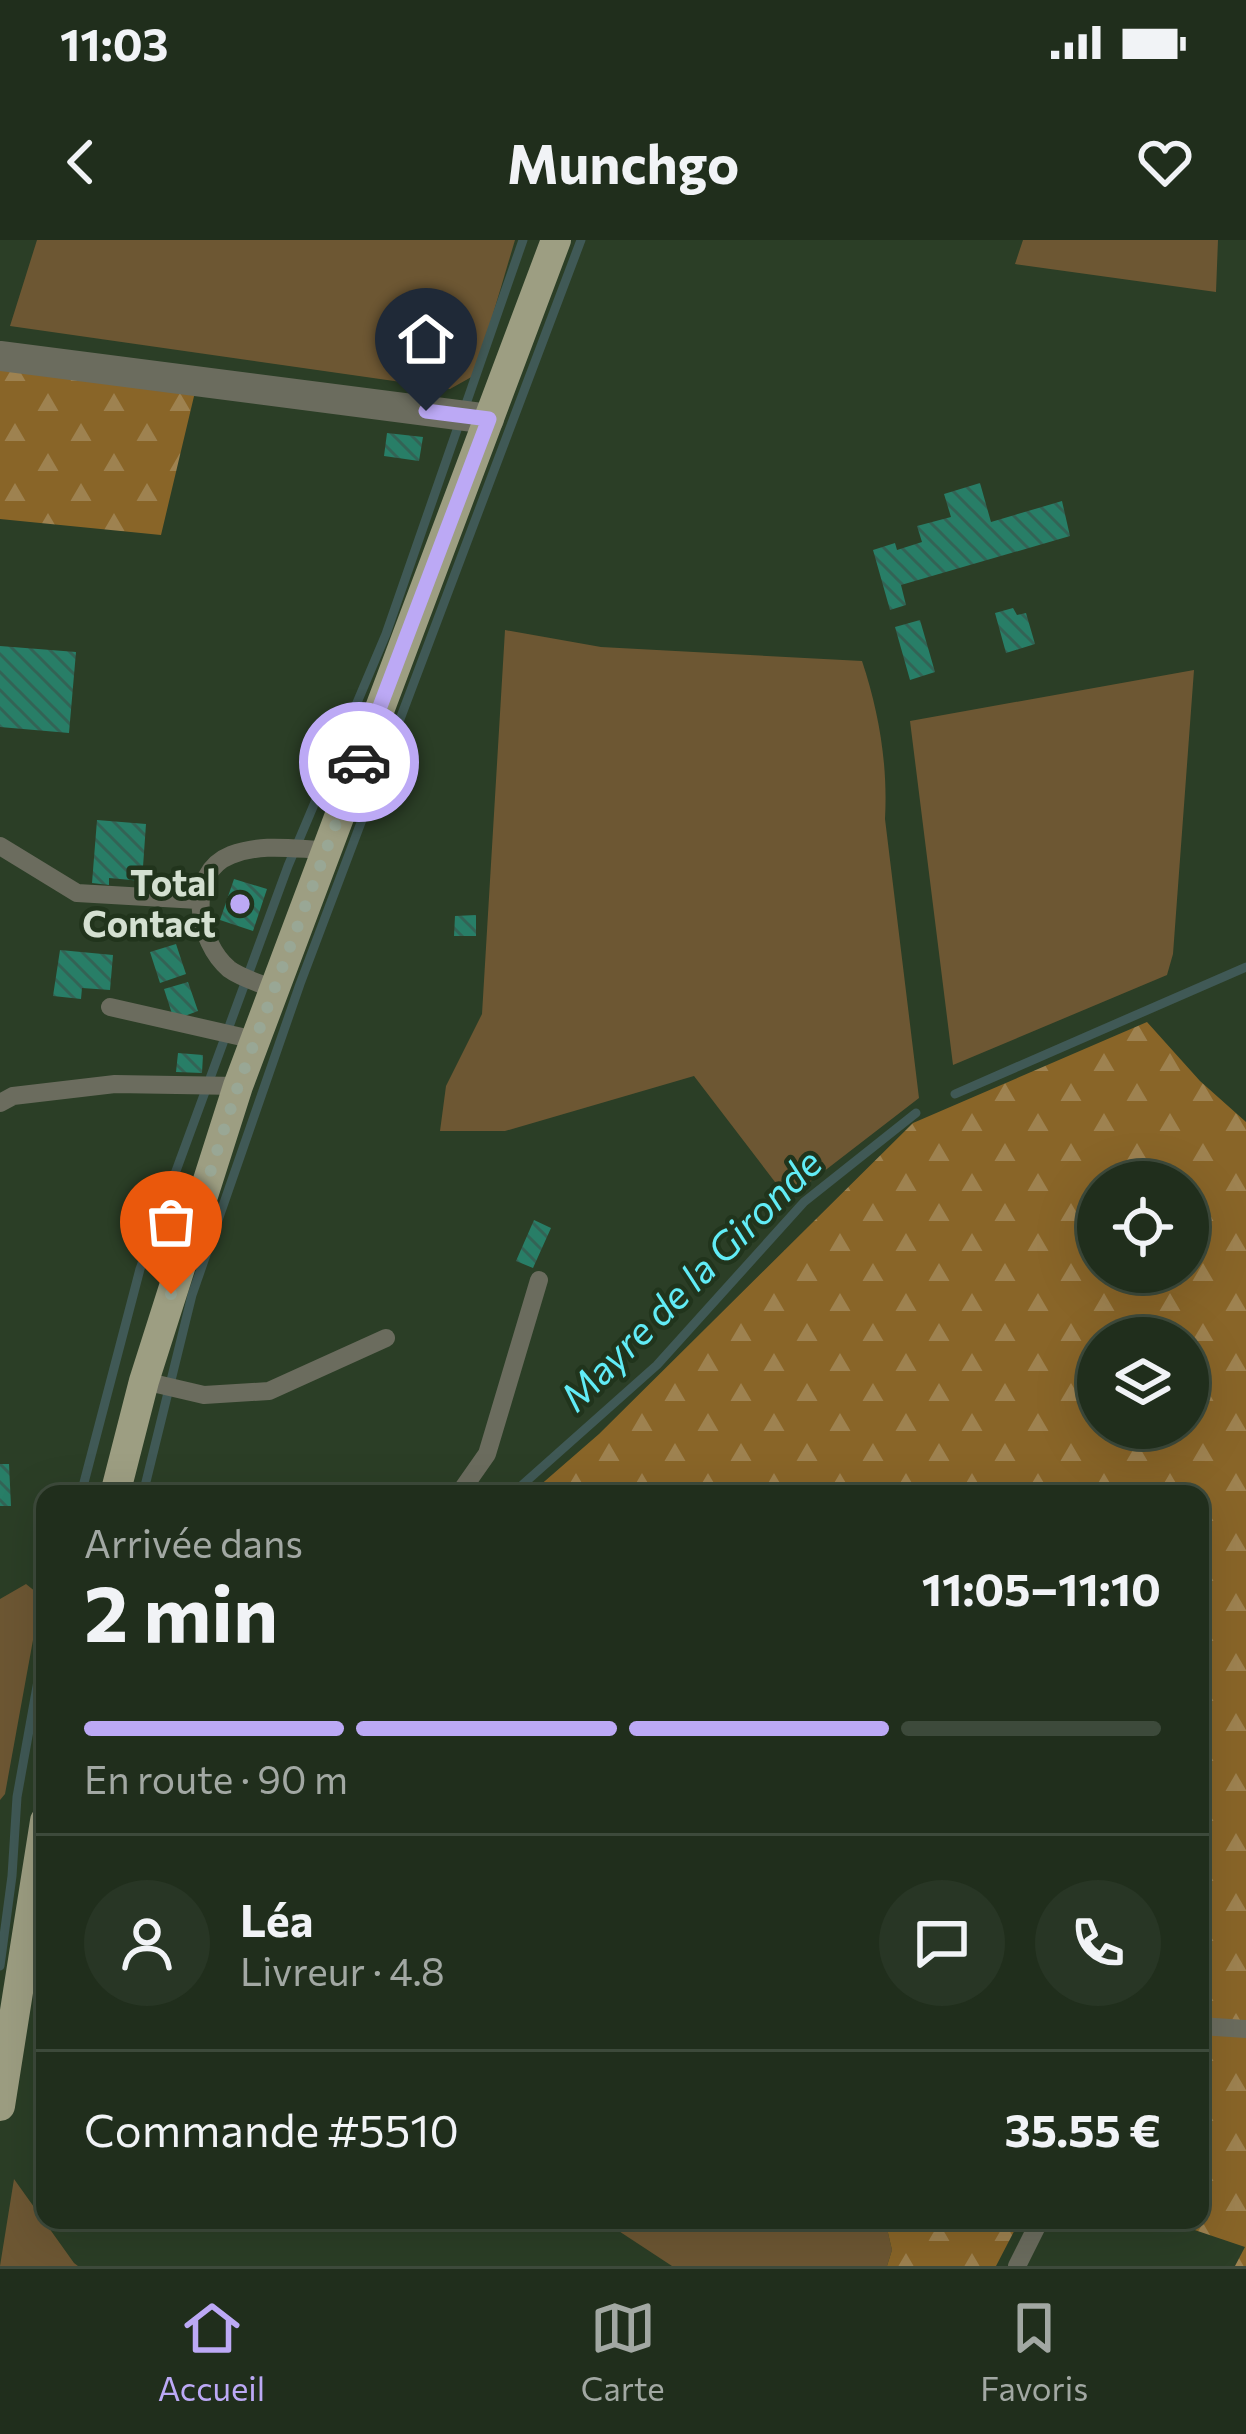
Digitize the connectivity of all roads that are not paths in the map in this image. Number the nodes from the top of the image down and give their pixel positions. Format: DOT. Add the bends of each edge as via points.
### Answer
graph roads {
  1 [pos="556,240"];
  2 [pos="0,356"];
  3 [pos="489,419"];
  4 [pos="0,846"];
  5 [pos="326,850"];
  6 [pos="198,900"];
  7 [pos="273,989"];
  8 [pos="110,1006"];
  9 [pos="255,1040"];
  10 [pos="238,1086"];
  11 [pos="0,1103"];
  12 [pos="539,1280"];
  13 [pos="386,1338"];
  14 [pos="145,1381"];
  15 [pos="117,1485"];
  16 [pos="465,1485"];
  17 [pos="36,1878"];
  18 [pos="1209,2027"];
  19 [pos="1246,2029"];
  20 [pos="0,2106"];
  21 [pos="1036,2229"];
  22 [pos="1017,2266"];
  1 -- 3 [label="main road"];
  2 -- 3 [label="street"];
  3 -- 5 [label="main road"];
  4 -- 6 [label="lane" via="77,893"];
  5 -- 6 [label="lane" via="259,848 226,857 209,871"];
  5 -- 7 [label="main road"];
  6 -- 7 [label="lane" via="229,968"];
  7 -- 9 [label="main road"];
  8 -- 9 [label="lane"];
  9 -- 10 [label="main road"];
  10 -- 11 [label="lane" via="115,1084"];
  10 -- 14 [label="main road"];
  12 -- 16 [label="lane" via="487,1454"];
  13 -- 14 [label="lane" via="269,1391 204,1395"];
  14 -- 15 [label="main road"];
  17 -- 20 [label="main road"];
  18 -- 19 [label="lane"];
  21 -- 22 [label="lane"];
}
